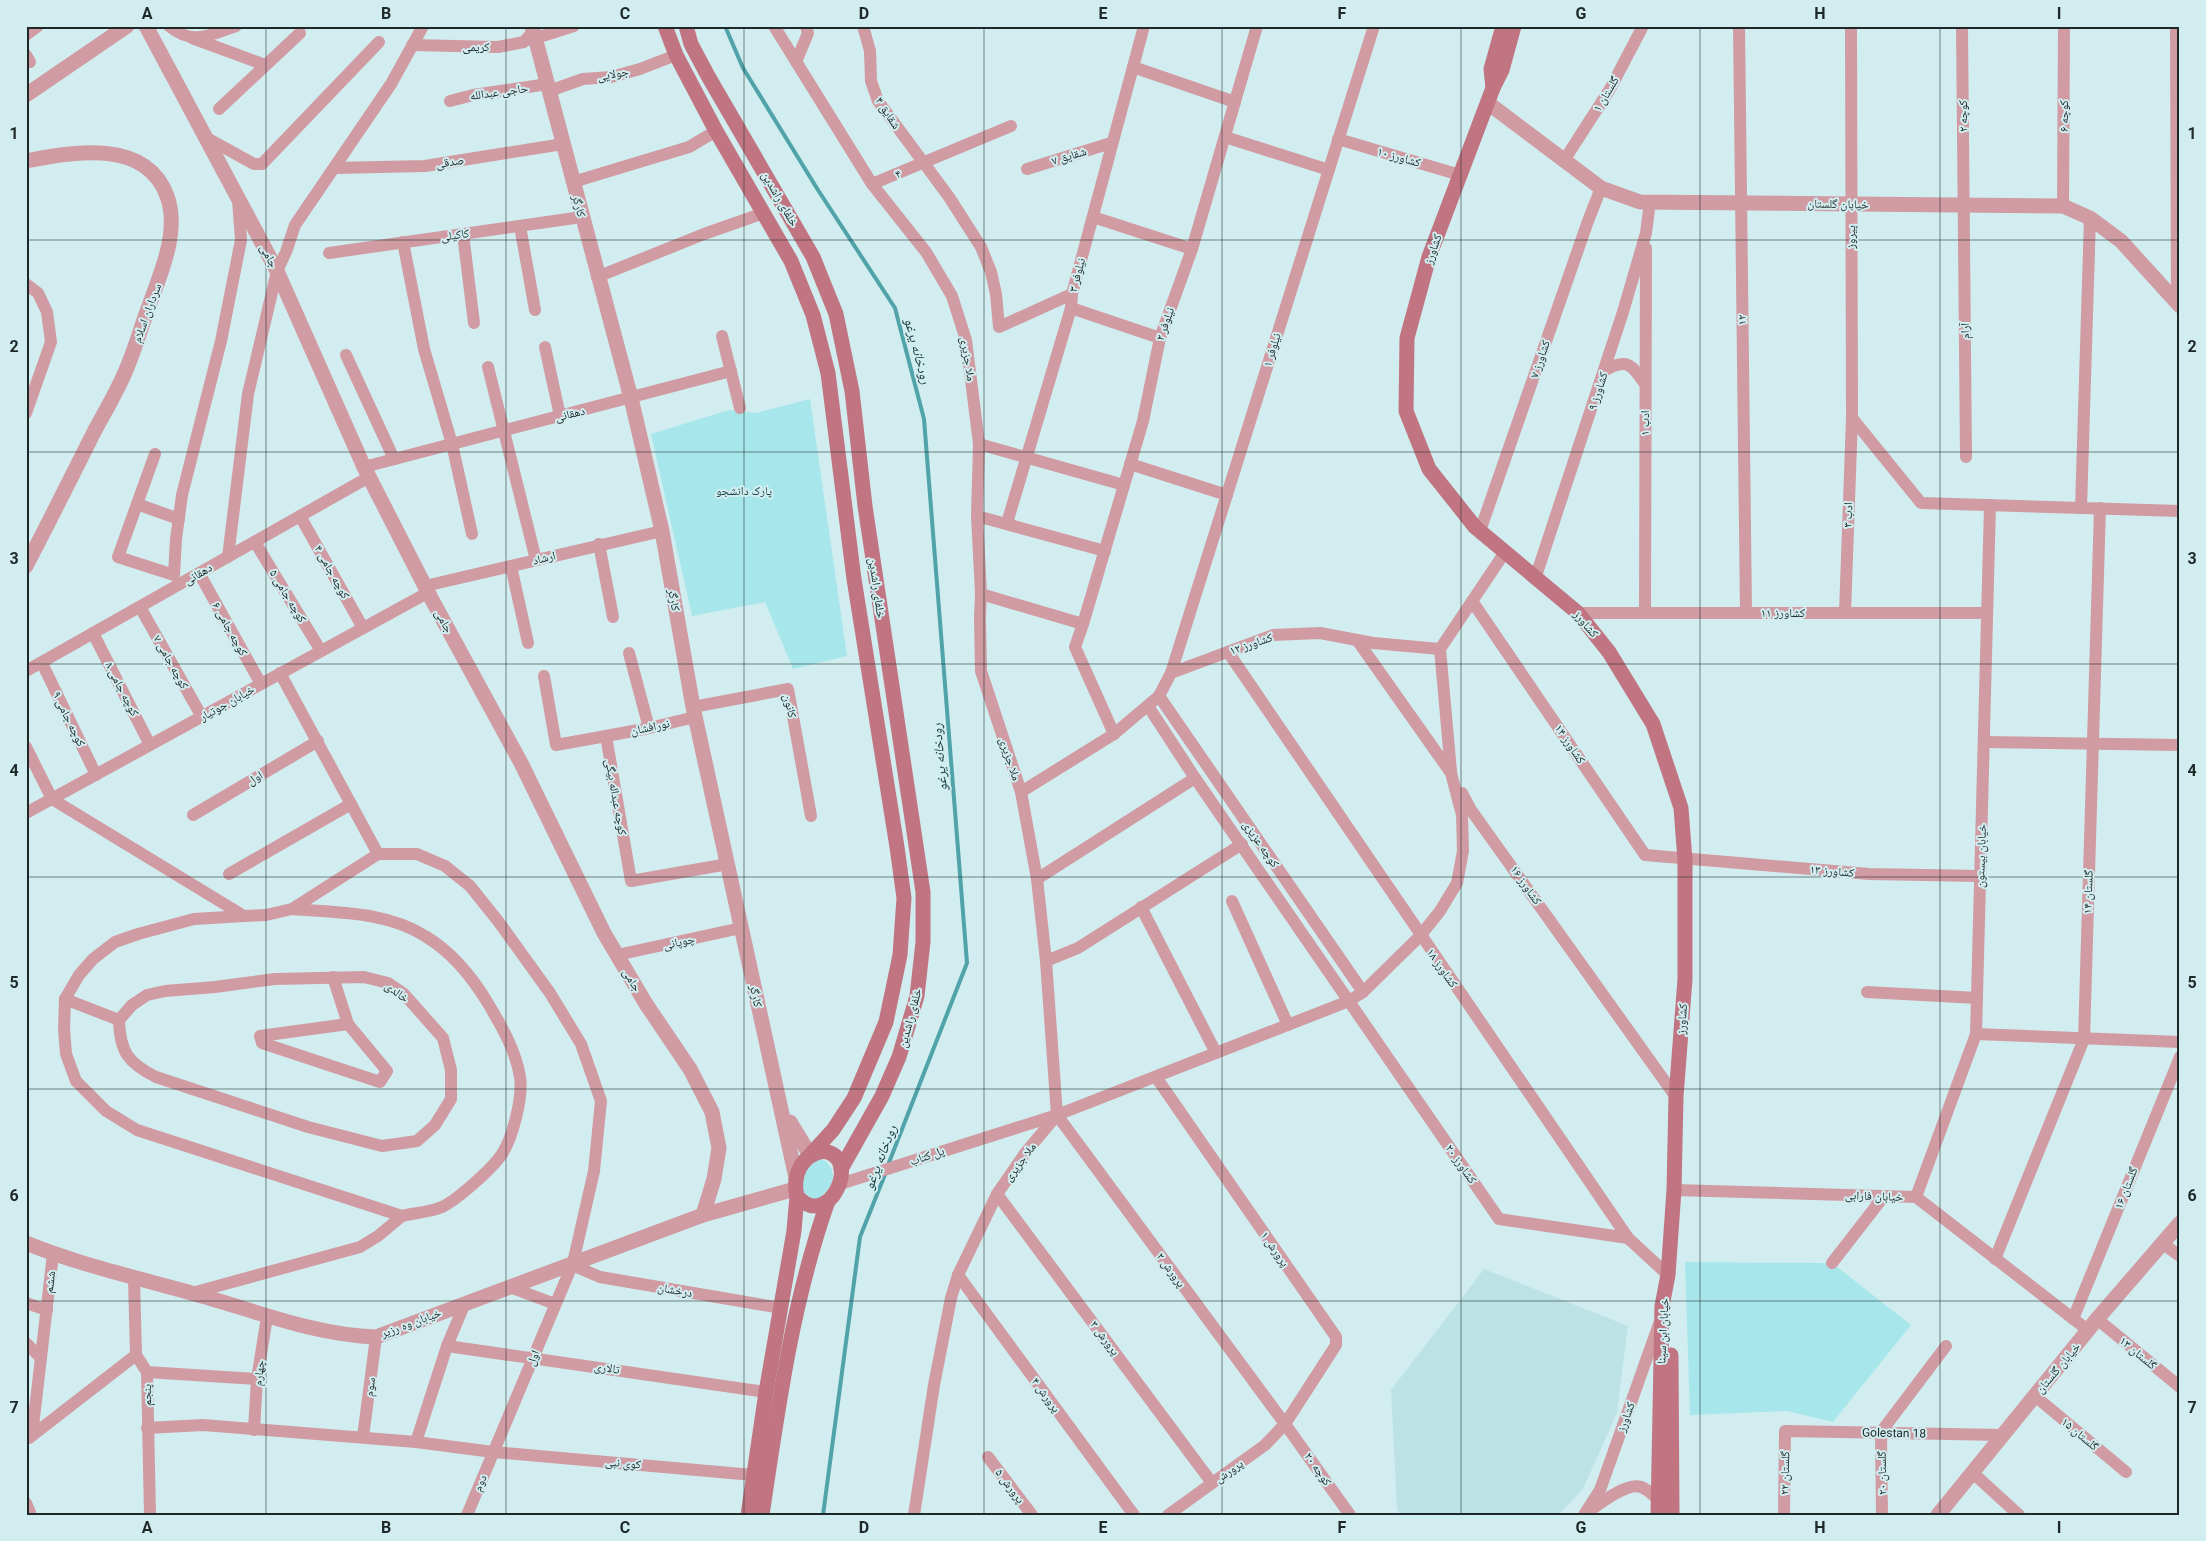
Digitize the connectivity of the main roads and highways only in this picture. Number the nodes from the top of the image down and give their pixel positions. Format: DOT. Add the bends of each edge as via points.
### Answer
graph roads {
  1 [pos="665,26"];
  2 [pos="686,26"];
  3 [pos="1503,26"];
  4 [pos="1514,26"];
  5 [pos="1493,88"];
  6 [pos="810,1155"];
  7 [pos="840,1176"];
  8 [pos="796,1188"];
  9 [pos="828,1201"];
  10 [pos="1667,1281"];
  11 [pos="748,1515"];
  12 [pos="762,1515"];
  13 [pos="1658,1515"];
  14 [pos="1672,1515"];
  1 -- 6 [label="main road" via="676,55 716,132 791,260 813,315 828,373 854,579 904,898 900,955 886,1022 854,1098 833,1130"];
  2 -- 7 [label="main road, خلفای راشدین" via="691,44 708,76 813,257 836,314 852,390 865,506 923,892 918,996 899,1057"];
  3 -- 5 [label="main road" via="1492,68"];
  4 -- 5 [label="main road, کشاورز" via="1502,70"];
  5 -- 10 [label="main road, کشاورز" via="1429,257 1407,338 1406,411 1430,470 1480,531 1578,613 1608,652 1653,724 1681,808 1685,860 1685,979"];
  6 -- 7 [label="main road" via="829,1152 838,1159"];
  6 -- 8 [label="main road" via="800,1166"];
  7 -- 9 [label="main road" via="836,1191"];
  8 -- 9 [label="main road" via="808,1206"];
  8 -- 11 [label="main road" via="794,1231"];
  9 -- 12 [label="main road" via="808,1261 788,1349"];
  10 -- 13 [label="main road, خیابان ابن سینا" via="1662,1317"];
  10 -- 14 [label="main road, خیابان ابن سینا"];
}
